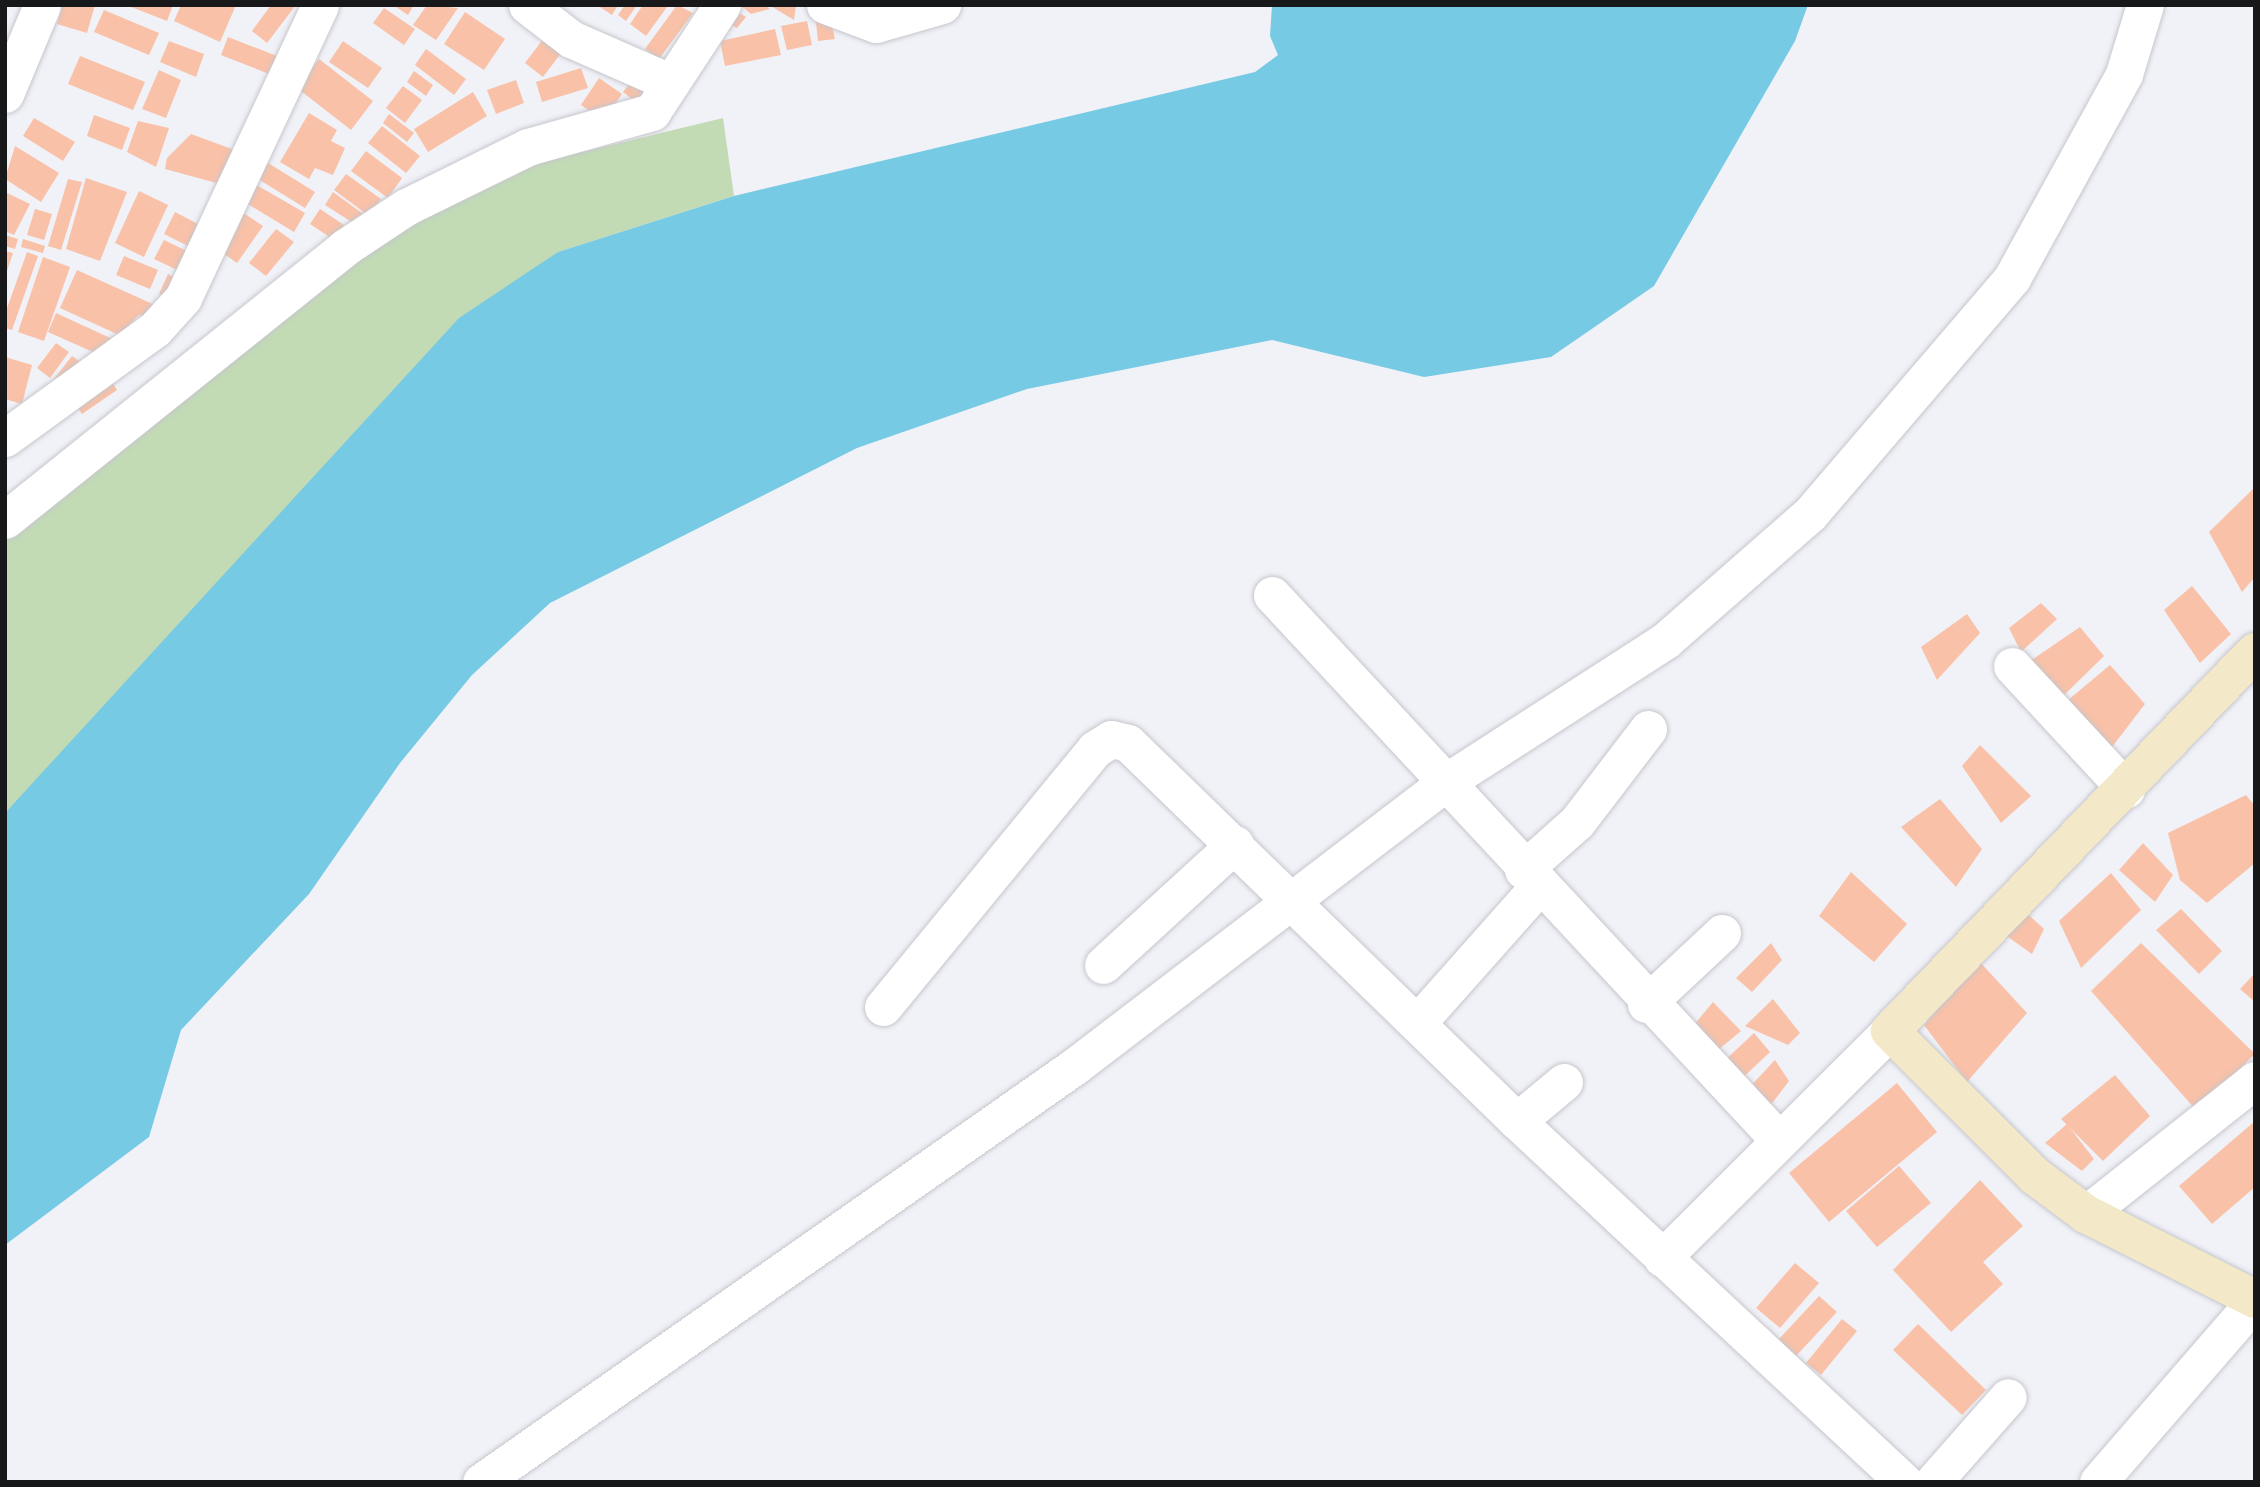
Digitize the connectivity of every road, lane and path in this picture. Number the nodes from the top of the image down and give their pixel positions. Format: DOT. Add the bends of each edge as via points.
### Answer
graph roads {
  1 [pos="42,5"];
  2 [pos="320,5"];
  3 [pos="527,5"];
  4 [pos="722,5"];
  5 [pos="825,5"];
  6 [pos="2145,5"];
  7 [pos="933,7"];
  8 [pos="671,83"];
  9 [pos="5,94"];
  10 [pos="5,438"];
  11 [pos="5,520"];
  12 [pos="1272,595"];
  13 [pos="2255,652"];
  14 [pos="2011,666"];
  15 [pos="1648,729"];
  16 [pos="1446,782"];
  17 [pos="2126,789"];
  18 [pos="1235,844"];
  19 [pos="1531,879"];
  20 [pos="1290,898"];
  21 [pos="1722,933"];
  22 [pos="1103,965"];
  23 [pos="1646,1004"];
  24 [pos="883,1007"];
  25 [pos="1419,1021"];
  26 [pos="1890,1031"];
  27 [pos="2255,1080"];
  28 [pos="1564,1082"];
  29 [pos="1517,1121"];
  30 [pos="1778,1139"];
  31 [pos="2086,1214"];
  32 [pos="1662,1258"];
  33 [pos="2255,1300"];
  34 [pos="2008,1397"];
  35 [pos="481,1482"];
  36 [pos="1904,1482"];
  37 [pos="1933,1482"];
  38 [pos="2098,1482"];
  1 -- 9 [label="street"];
  2 -- 10 [label="street" via="183,298 155,329"];
  3 -- 8 [label="street" via="571,39"];
  4 -- 8 [label="street"];
  5 -- 7 [label="street" via="876,24"];
  6 -- 16 [label="street" via="2124,74 2012,278 1819,504 1666,640"];
  8 -- 11 [label="street" via="652,112 527,147 406,207 344,248"];
  12 -- 16 [label="street"];
  13 -- 17 [label="street"];
  14 -- 17 [label="street"];
  15 -- 19 [label="street"];
  16 -- 19 [label="street"];
  16 -- 20 [label="street"];
  17 -- 26 [label="street"];
  18 -- 20 [label="street"];
  18 -- 22 [label="street"];
  18 -- 24 [label="street" via="1128,743 1111,739 1095,749"];
  19 -- 23 [label="street"];
  19 -- 25 [label="street"];
  20 -- 25 [label="street"];
  20 -- 35 [label="street" via="1075,1066"];
  21 -- 23 [label="street"];
  23 -- 30 [label="street"];
  25 -- 29 [label="street"];
  26 -- 30 [label="street"];
  26 -- 31 [label="street" via="2035,1176"];
  27 -- 31 [label="street"];
  28 -- 29 [label="street"];
  29 -- 32 [label="street"];
  30 -- 32 [label="street"];
  31 -- 33 [label="street"];
  32 -- 36 [label="street"];
  33 -- 38 [label="street"];
  34 -- 37 [label="street"];
}
